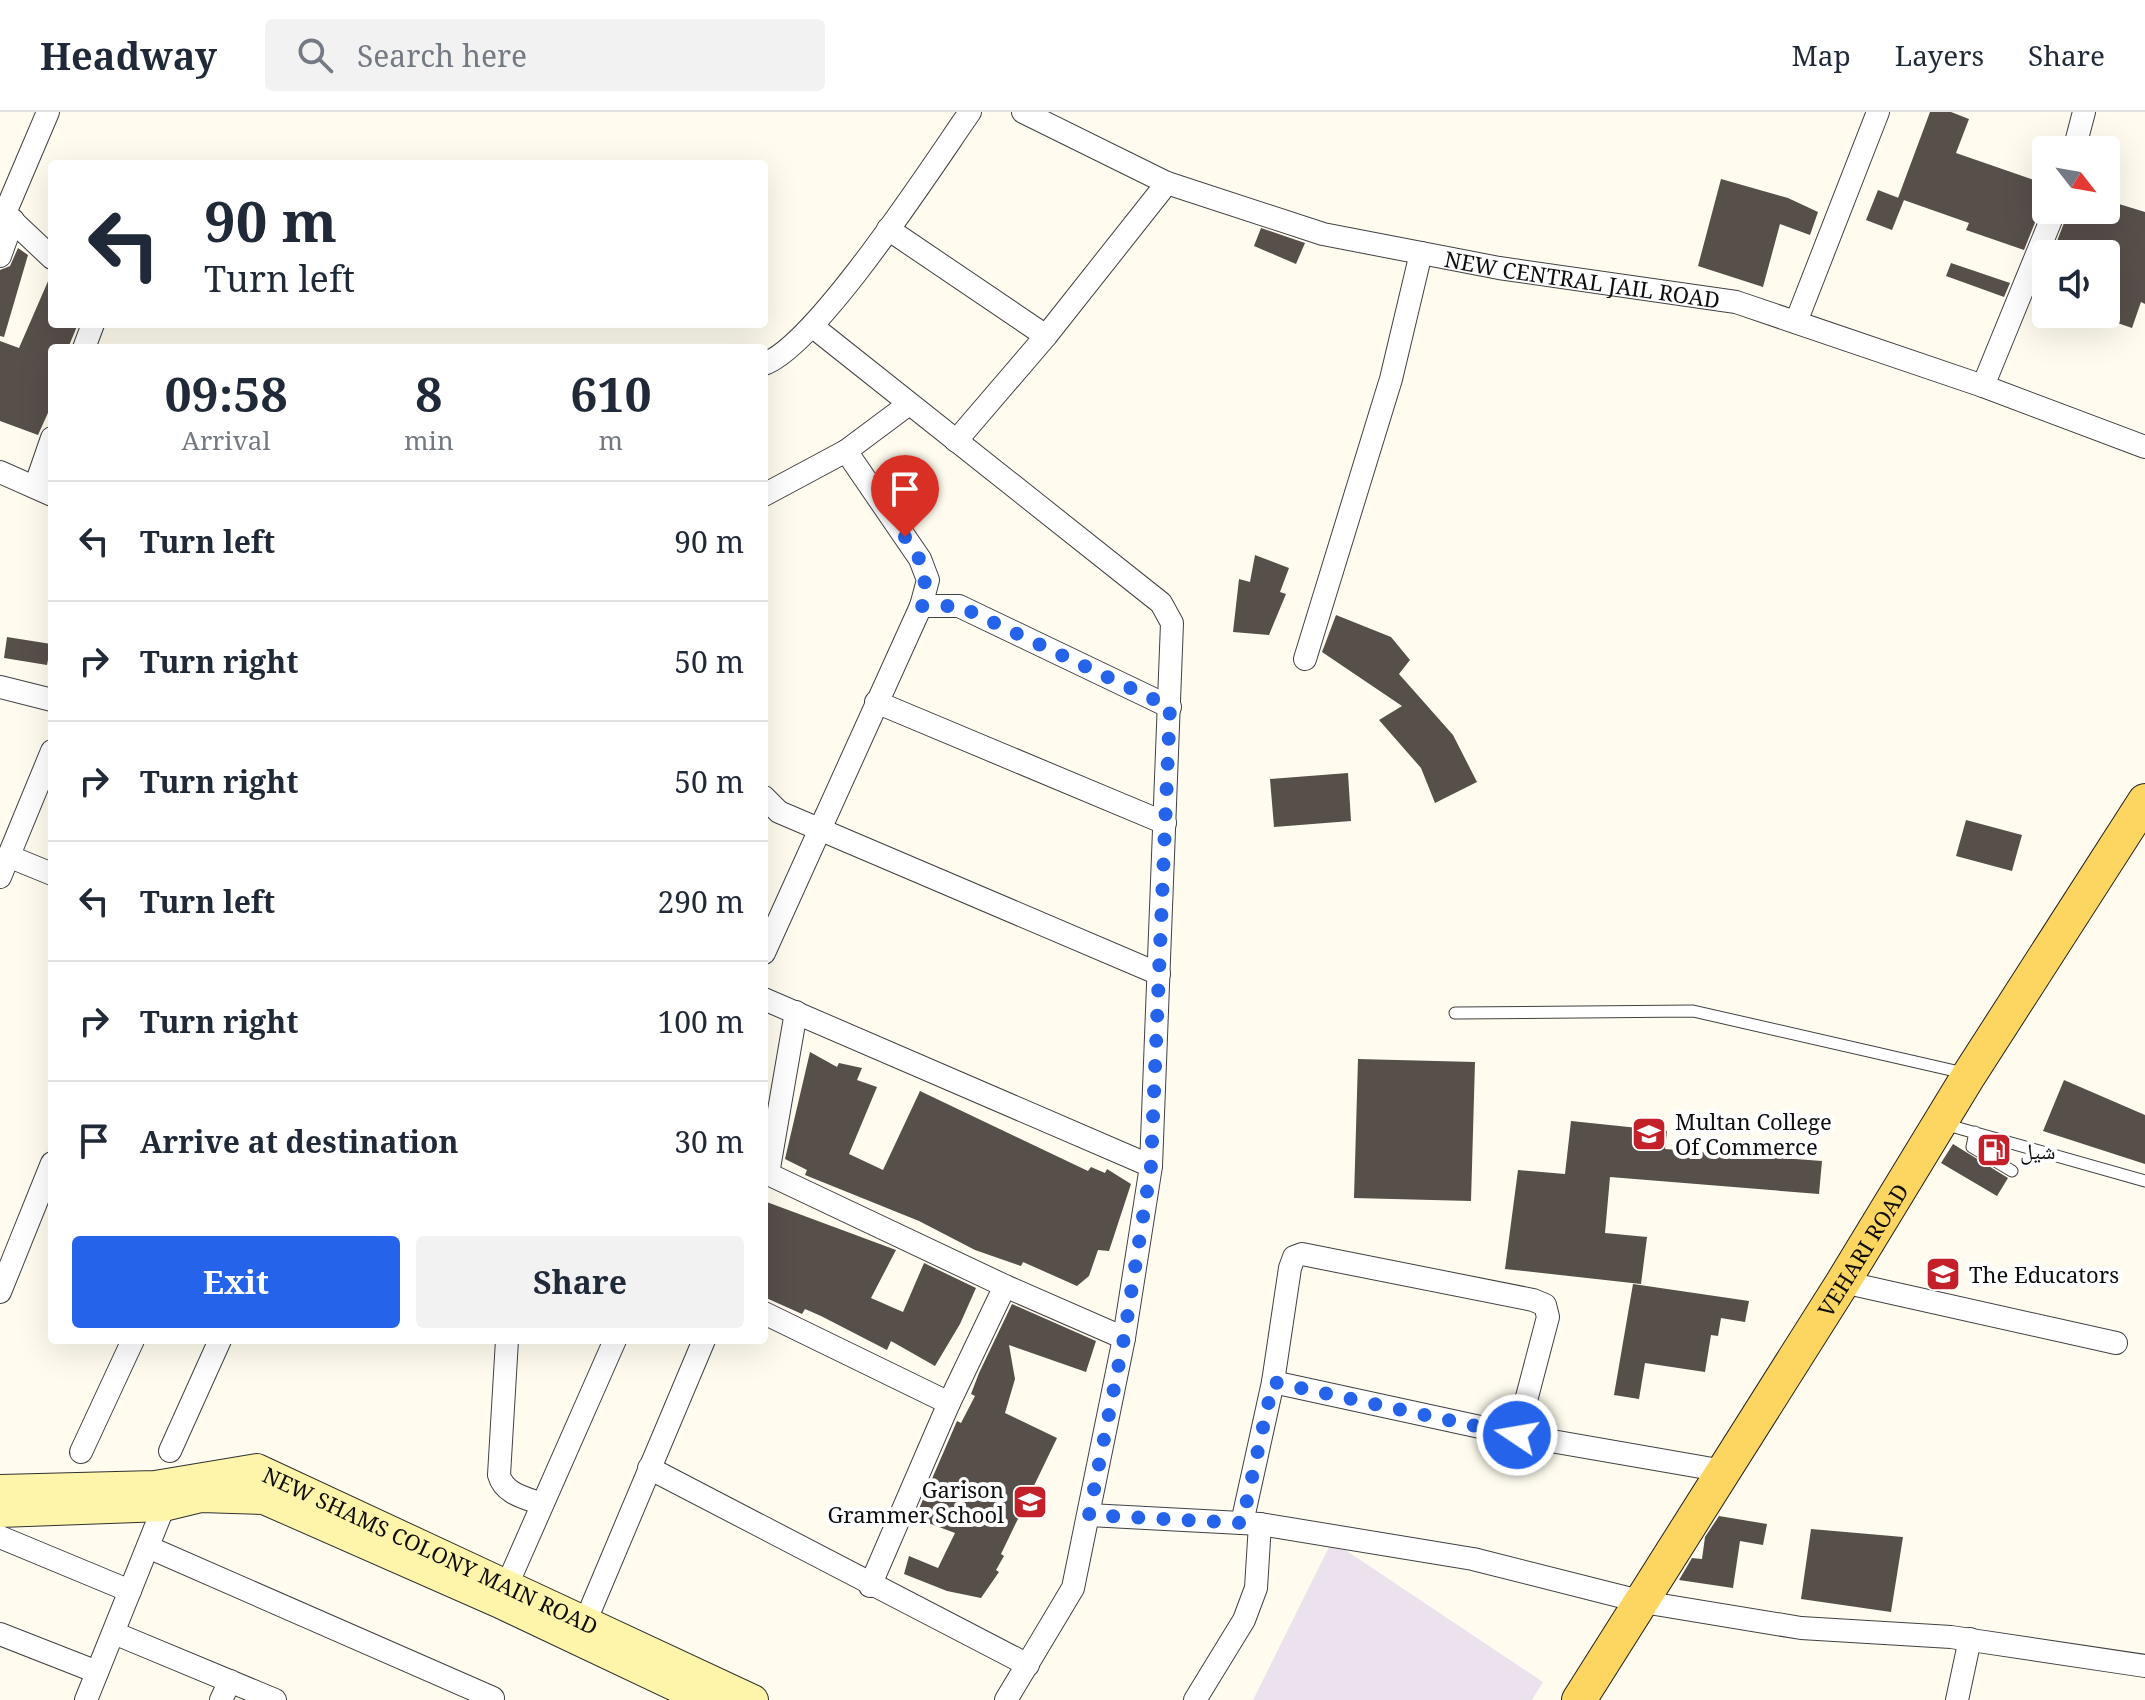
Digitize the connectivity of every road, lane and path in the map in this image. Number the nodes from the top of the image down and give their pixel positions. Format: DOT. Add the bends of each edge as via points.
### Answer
graph roads {
  1 [pos="48,112"];
  2 [pos="970,112"];
  3 [pos="1023,112"];
  4 [pos="1878,112"];
  5 [pos="2084,112"];
  6 [pos="2078,136"];
  7 [pos="1167,183"];
  8 [pos="6,214"];
  9 [pos="2049,224"];
  10 [pos="888,229"];
  11 [pos="1421,253"];
  12 [pos="48,254"];
  13 [pos="0,256"];
  14 [pos="1796,322"];
  15 [pos="812,326"];
  16 [pos="1046,336"];
  17 [pos="768,361"];
  18 [pos="1983,386"];
  19 [pos="909,404"];
  20 [pos="956,441"];
  21 [pos="2145,447"];
  22 [pos="846,451"];
  23 [pos="48,462"];
  24 [pos="0,472"];
  25 [pos="43,491"];
  26 [pos="768,493"];
  27 [pos="921,606"];
  28 [pos="1305,659"];
  29 [pos="0,687"];
  30 [pos="48,699"];
  31 [pos="876,702"];
  32 [pos="1170,707"];
  33 [pos="48,761"];
  34 [pos="768,801"];
  35 [pos="2145,801"];
  36 [pos="1165,823"];
  37 [pos="817,828"];
  38 [pos="4,867"];
  39 [pos="48,873"];
  40 [pos="768,944"];
  41 [pos="1159,974"];
  42 [pos="768,1001"];
  43 [pos="796,1012"];
  44 [pos="1455,1013"];
  45 [pos="1969,1075"];
  46 [pos="1940,1122"];
  47 [pos="1975,1132"];
  48 [pos="768,1162"];
  49 [pos="1151,1166"];
  50 [pos="2012,1171"];
  51 [pos="768,1174"];
  52 [pos="48,1179"];
  53 [pos="2145,1181"];
  54 [pos="1843,1282"];
  55 [pos="1005,1286"];
  56 [pos="0,1292"];
  57 [pos="768,1315"];
  58 [pos="1124,1338"];
  59 [pos="2116,1343"];
  60 [pos="131,1344"];
  61 [pos="218,1344"];
  62 [pos="507,1344"];
  63 [pos="613,1344"];
  64 [pos="702,1344"];
  65 [pos="1273,1382"];
  66 [pos="949,1403"];
  67 [pos="1517,1435"];
  68 [pos="170,1451"];
  69 [pos="81,1452"];
  70 [pos="649,1468"];
  71 [pos="1724,1471"];
  72 [pos="0,1490"];
  73 [pos="542,1504"];
  74 [pos="164,1506"];
  75 [pos="0,1512"];
  76 [pos="1089,1515"];
  77 [pos="1251,1523"];
  78 [pos="0,1537"];
  79 [pos="148,1547"];
  80 [pos="507,1585"];
  81 [pos="870,1586"];
  82 [pos="130,1591"];
  83 [pos="1643,1602"];
  84 [pos="586,1620"];
  85 [pos="114,1633"];
  86 [pos="0,1634"];
  87 [pos="1970,1639"];
  88 [pos="1028,1665"];
  89 [pos="2145,1666"];
  90 [pos="97,1672"];
  91 [pos="225,1690"];
  92 [pos="493,1698"];
  93 [pos="746,1698"];
  94 [pos="86,1700"];
  95 [pos="275,1700"];
  96 [pos="705,1700"];
  97 [pos="1006,1700"];
  98 [pos="1195,1700"];
  99 [pos="1579,1700"];
  100 [pos="1957,1700"];
  1 -- 8 [label="street"];
  2 -- 10 [label="street"];
  3 -- 7 [label="street, NEW CENTRAL JAIL ROAD"];
  4 -- 14 [label="street"];
  5 -- 6 [label="street"];
  7 -- 11 [label="street, NEW CENTRAL JAIL ROAD" via="1323,234"];
  7 -- 16 [label="street"];
  8 -- 12 [label="street"];
  8 -- 13 [label="street"];
  9 -- 18 [label="street"];
  10 -- 15 [label="street"];
  10 -- 16 [label="street"];
  11 -- 14 [label="street, NEW CENTRAL JAIL ROAD" via="1736,302"];
  11 -- 28 [label="street" via="1391,379"];
  14 -- 18 [label="street, NEW CENTRAL JAIL ROAD"];
  15 -- 17 [label="street"];
  15 -- 19 [label="street"];
  16 -- 20 [label="street"];
  18 -- 21 [label="street, NEW CENTRAL JAIL ROAD"];
  19 -- 20 [label="street"];
  19 -- 22 [label="street"];
  20 -- 32 [label="street" via="1161,603 1172,623"];
  22 -- 26 [label="street"];
  22 -- 27 [label="street" via="920,559 928,580"];
  23 -- 25 [label="street"];
  24 -- 25 [label="street"];
  27 -- 31 [label="street"];
  27 -- 32 [label="street" via="959,606"];
  29 -- 30 [label="street"];
  31 -- 36 [label="street"];
  31 -- 37 [label="street"];
  32 -- 36 [label="street"];
  33 -- 38 [label="street"];
  34 -- 37 [label="street" via="779,812"];
  35 -- 45 [label="main road, VEHARI ROAD"];
  36 -- 41 [label="street"];
  37 -- 40 [label="street"];
  37 -- 41 [label="street"];
  38 -- 39 [label="street"];
  41 -- 49 [label="street"];
  42 -- 43 [label="street"];
  43 -- 48 [label="street"];
  43 -- 49 [label="street"];
  44 -- 45 [label="lane" via="1693,1011"];
  45 -- 46 [label="main road, VEHARI ROAD"];
  46 -- 47 [label="lane"];
  46 -- 54 [label="main road, VEHARI ROAD"];
  47 -- 50 [label="lane" via="1972,1147"];
  47 -- 53 [label="lane"];
  49 -- 58 [label="street"];
  51 -- 55 [label="street"];
  52 -- 56 [label="street"];
  54 -- 59 [label="street"];
  54 -- 71 [label="main road, VEHARI ROAD"];
  55 -- 58 [label="street"];
  55 -- 66 [label="street"];
  57 -- 66 [label="street"];
  58 -- 76 [label="street"];
  60 -- 69 [label="street"];
  61 -- 68 [label="street"];
  62 -- 73 [label="street" via="501,1485"];
  63 -- 73 [label="street"];
  64 -- 70 [label="street"];
  65 -- 67 [label="street"];
  65 -- 67 [label="street" via="1290,1268 1294,1257 1302,1254 1533,1300 1545,1305 1548,1317"];
  65 -- 77 [label="street"];
  66 -- 81 [label="street"];
  67 -- 71 [label="street"];
  70 -- 81 [label="street"];
  70 -- 84 [label="street"];
  71 -- 83 [label="main road, VEHARI ROAD"];
  72 -- 80 [label="main road, NEW SHAMS COLONY MAIN ROAD" via="155,1486 257,1469"];
  73 -- 80 [label="street"];
  74 -- 75 [label="main road, NEW SHAMS COLONY MAIN ROAD"];
  74 -- 79 [label="street"];
  74 -- 96 [label="main road, NEW SHAMS COLONY MAIN ROAD" via="201,1497 264,1499"];
  76 -- 77 [label="street"];
  76 -- 88 [label="street" via="1073,1588"];
  77 -- 83 [label="street" via="1473,1559"];
  77 -- 98 [label="street" via="1256,1588 1244,1620"];
  78 -- 82 [label="street"];
  79 -- 82 [label="street"];
  79 -- 92 [label="street"];
  80 -- 84 [label="main road, NEW SHAMS COLONY MAIN ROAD"];
  81 -- 88 [label="street"];
  82 -- 85 [label="street"];
  83 -- 87 [label="street" via="1801,1628"];
  83 -- 99 [label="main road, VEHARI ROAD"];
  84 -- 93 [label="main road, NEW SHAMS COLONY MAIN ROAD"];
  85 -- 90 [label="street"];
  85 -- 91 [label="street"];
  86 -- 90 [label="street"];
  87 -- 89 [label="street"];
  87 -- 100 [label="street"];
  88 -- 97 [label="street"];
  90 -- 94 [label="street"];
  91 -- 95 [label="street"];
}
